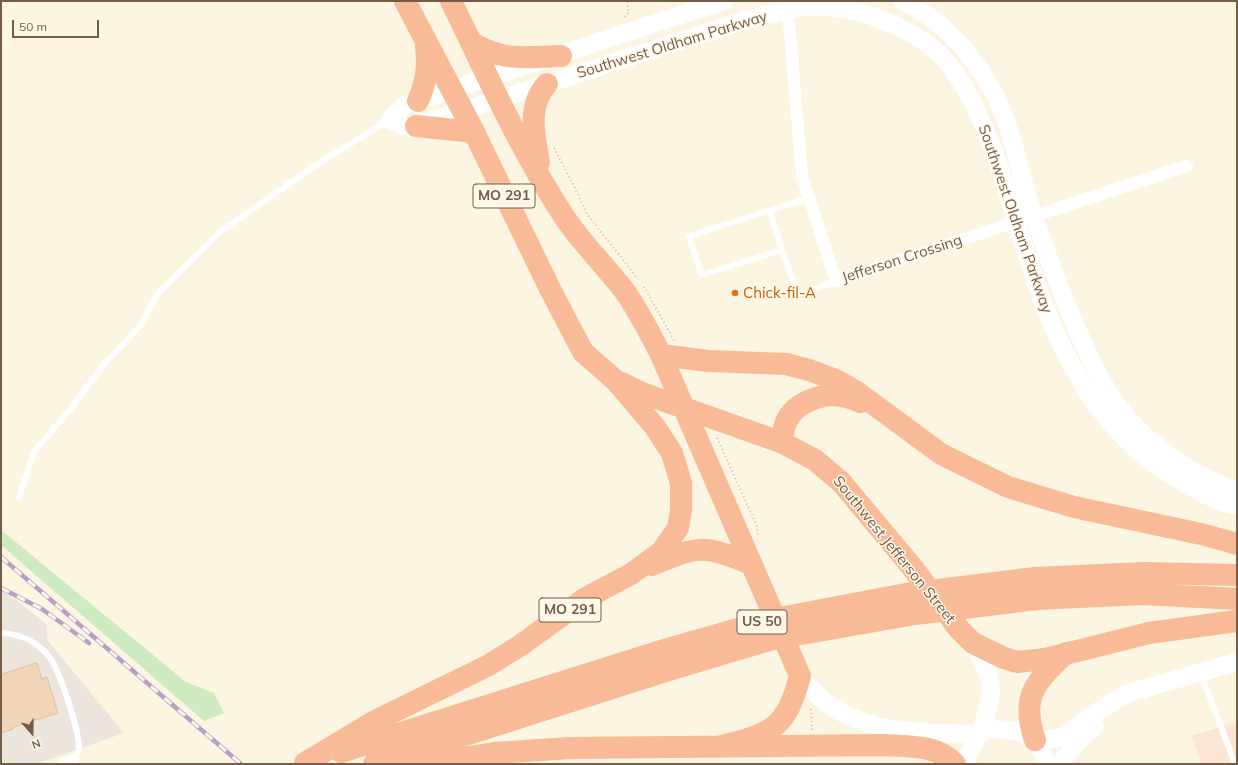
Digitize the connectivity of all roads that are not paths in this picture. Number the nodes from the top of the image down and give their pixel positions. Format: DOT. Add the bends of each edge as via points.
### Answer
graph roads {
  1 [pos="405,1"];
  2 [pos="451,1"];
  3 [pos="724,1"];
  4 [pos="903,1"];
  5 [pos="789,4"];
  6 [pos="426,40"];
  7 [pos="471,42"];
  8 [pos="561,56"];
  9 [pos="490,79"];
  10 [pos="547,84"];
  11 [pos="453,91"];
  12 [pos="499,99"];
  13 [pos="418,101"];
  14 [pos="463,111"];
  15 [pos="389,120"];
  16 [pos="416,126"];
  17 [pos="474,132"];
  18 [pos="1187,166"];
  19 [pos="542,179"];
  20 [pos="809,198"];
  21 [pos="770,211"];
  22 [pos="1034,216"];
  23 [pos="1017,221"];
  24 [pos="782,250"];
  25 [pos="836,282"];
  26 [pos="669,350"];
  27 [pos="616,380"];
  28 [pos="1098,391"];
  29 [pos="684,407"];
  30 [pos="886,412"];
  31 [pos="783,443"];
  32 [pos="1237,492"];
  33 [pos="19,498"];
  34 [pos="1237,506"];
  35 [pos="1237,544"];
  36 [pos="754,571"];
  37 [pos="631,574"];
  38 [pos="1237,575"];
  39 [pos="1237,599"];
  40 [pos="1237,621"];
  41 [pos="1,633"];
  42 [pos="966,636"];
  43 [pos="1066,653"];
  44 [pos="1237,662"];
  45 [pos="797,670"];
  46 [pos="1200,672"];
  47 [pos="1156,686"];
  48 [pos="980,733"];
  49 [pos="1036,741"];
  50 [pos="722,746"];
  51 [pos="68,762"];
  52 [pos="303,763"];
  53 [pos="374,764"];
  54 [pos="426,764"];
  55 [pos="955,764"];
  56 [pos="965,764"];
  57 [pos="1046,764"];
  58 [pos="1060,764"];
  59 [pos="1234,764"];
  1 -- 6 [label="highway, MO 291"];
  2 -- 7 [label="highway, MO 291"];
  3 -- 8 [label="street, Southwest Oldham Parkway"];
  4 -- 22 [label="street, Southwest Oldham Parkway" via="918,8 939,24 977,67 994,92 1004,116"];
  5 -- 10 [label="street, Southwest Oldham Parkway"];
  5 -- 20 [label="street, Jefferson Crossing" via="802,176"];
  5 -- 23 [label="street, Southwest Oldham Parkway" via="829,7 870,16 911,33 945,60 970,96 986,131"];
  6 -- 11 [label="highway, MO 291"];
  6 -- 13 [label="highway" via="428,68 425,85"];
  7 -- 8 [label="highway" via="492,54 507,57"];
  7 -- 9 [label="highway, MO 291"];
  8 -- 9 [label="street, Southwest Oldham Parkway"];
  9 -- 11 [label="street, Southwest Oldham Parkway"];
  9 -- 12 [label="highway, MO 291"];
  10 -- 12 [label="street, Southwest Oldham Parkway"];
  10 -- 19 [label="highway" via="538,95 534,114 535,140"];
  11 -- 13 [label="street, Southwest Oldham Parkway"];
  11 -- 14 [label="highway, MO 291"];
  12 -- 14 [label="street, Southwest Oldham Parkway"];
  12 -- 19 [label="highway, MO 291"];
  13 -- 15 [label="street, Southwest Oldham Parkway" via="406,105"];
  14 -- 16 [label="street, Southwest Oldham Parkway"];
  14 -- 17 [label="highway, MO 291"];
  15 -- 16 [label="street, Southwest Oldham Parkway" via="409,128"];
  15 -- 33 [label="lane" via="321,162 221,231 158,293 140,326 106,362 34,452"];
  16 -- 17 [label="highway"];
  17 -- 27 [label="highway, MO 291" via="547,284 583,352"];
  18 -- 22 [label="street, Jefferson Crossing"];
  19 -- 26 [label="highway, MO 291" via="568,221"];
  20 -- 21 [label="lane"];
  20 -- 25 [label="street, Jefferson Crossing"];
  21 -- 24 [label="lane"];
  21 -- 24 [label="lane" via="689,236 691,243 702,275"];
  22 -- 23 [label="street, Jefferson Crossing"];
  22 -- 28 [label="street, Southwest Oldham Parkway" via="1047,257 1087,353"];
  23 -- 25 [label="street, Jefferson Crossing"];
  23 -- 28 [label="street, Southwest Oldham Parkway" via="1056,333 1071,363"];
  24 -- 25 [label="lane" via="798,295"];
  26 -- 29 [label="highway, MO 291"];
  26 -- 30 [label="highway" via="708,361 786,364 809,370 836,380"];
  27 -- 29 [label="highway, Southwest Jefferson Street" via="642,393"];
  27 -- 37 [label="highway, MO 291" via="656,427 672,453 681,483 678,528 662,552"];
  28 -- 32 [label="street, Southwest Oldham Parkway" via="1169,457"];
  28 -- 34 [label="street, Southwest Oldham Parkway" via="1105,417 1128,442 1159,468 1212,497"];
  29 -- 31 [label="highway, Southwest Jefferson Street"];
  29 -- 36 [label="highway, MO 291"];
  30 -- 31 [label="highway" via="845,396 823,396 810,400 796,409 784,427"];
  30 -- 35 [label="highway" via="941,454 1008,487 1074,507"];
  31 -- 42 [label="highway, Southwest Jefferson Street" via="815,460 841,482"];
  36 -- 37 [label="highway, MO 291" via="715,550 702,549 684,551"];
  36 -- 45 [label="highway, MO 291"];
  37 -- 52 [label="highway, MO 291" via="586,598 489,665 375,721"];
  38 -- 52 [label="highway, US 50" via="1144,573 1036,578 906,594 769,620 664,650"];
  39 -- 53 [label="highway, US 50" via="1142,594 1037,599 915,614 773,639"];
  40 -- 43 [label="highway" via="1148,633"];
  41 -- 51 [label="lane" via="17,634 36,643 55,664 75,723 79,750"];
  42 -- 43 [label="highway" via="1004,658 1017,662 1045,659"];
  42 -- 48 [label="street, Southwest Jefferson Street" via="988,673 990,685 990,697"];
  43 -- 49 [label="highway" via="1046,672 1032,693 1028,716"];
  44 -- 46 [label="street"];
  45 -- 48 [label="street" via="829,704 861,722 909,731"];
  45 -- 50 [label="highway" via="790,708 784,717 770,731"];
  46 -- 47 [label="street"];
  46 -- 59 [label="lane"];
  47 -- 49 [label="street" via="1128,693 1090,716 1066,735"];
  47 -- 58 [label="street" via="1087,732"];
  48 -- 49 [label="street" via="1001,729 1013,730"];
  48 -- 56 [label="street, Southwest Jefferson Street"];
  49 -- 57 [label="street"];
  50 -- 54 [label="highway" via="570,748 494,753"];
  50 -- 55 [label="highway" via="923,747 947,756"];
}
